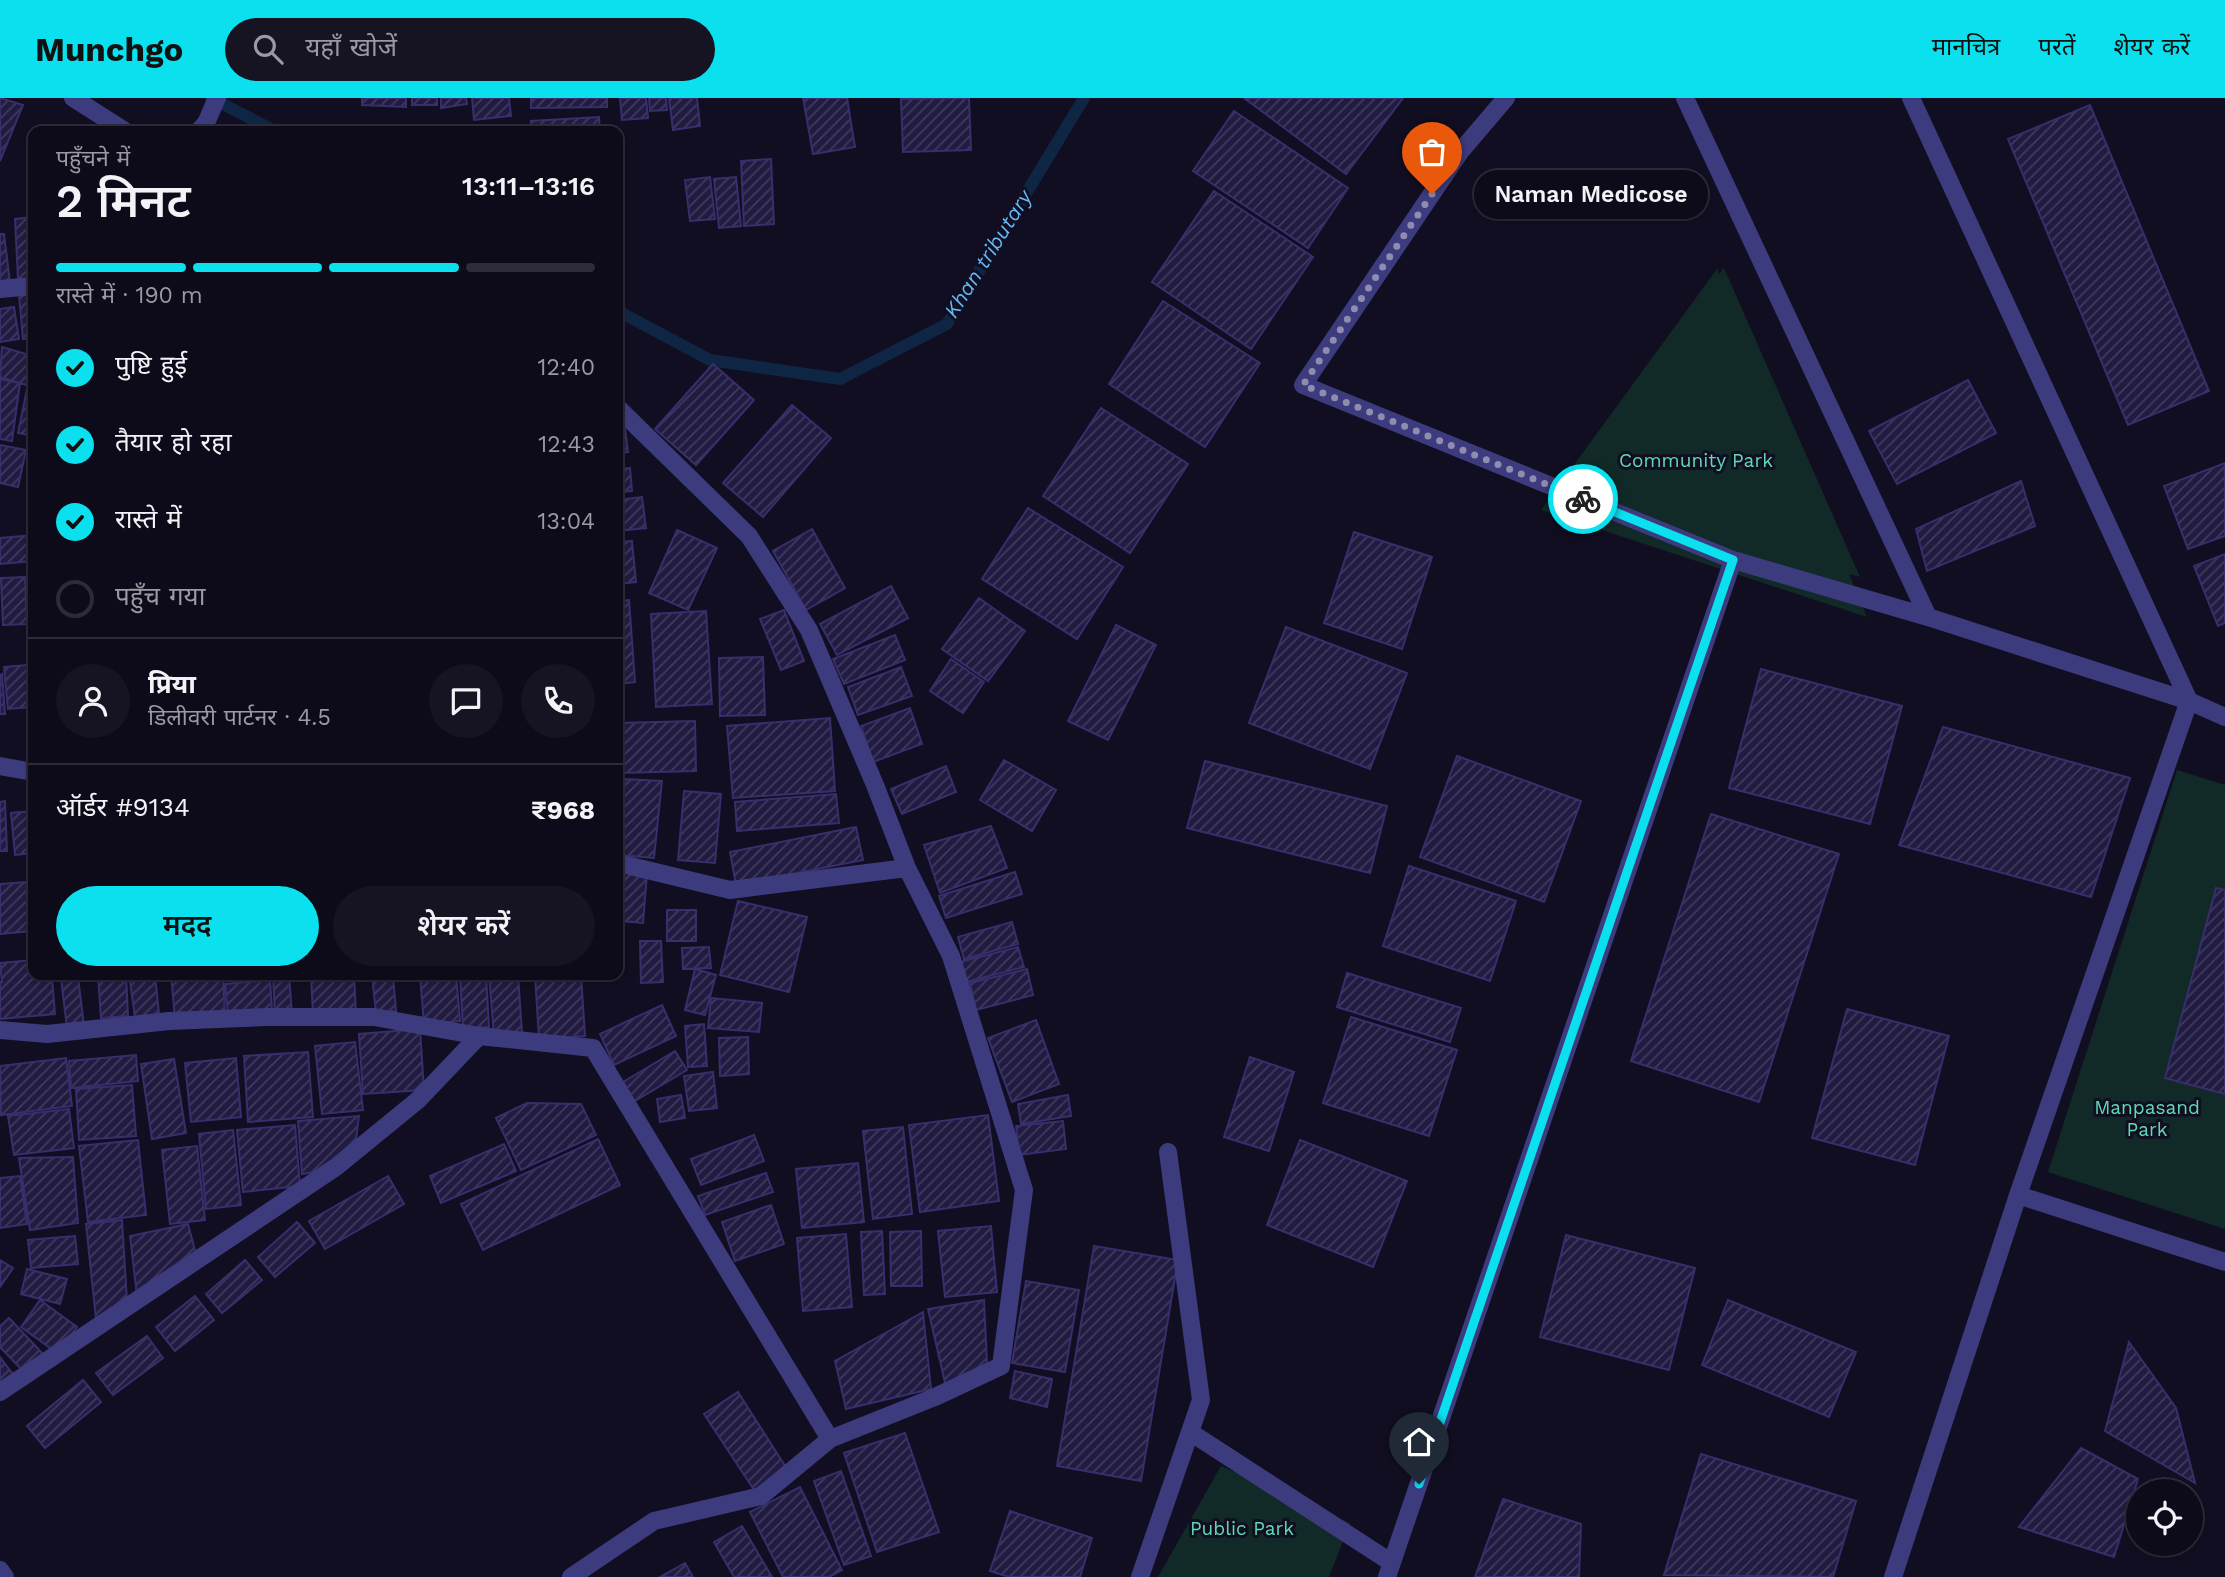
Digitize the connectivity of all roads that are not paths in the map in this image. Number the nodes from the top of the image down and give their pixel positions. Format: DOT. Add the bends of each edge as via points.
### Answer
graph roads {
  1 [pos="73,98"];
  2 [pos="217,98"];
  3 [pos="1506,98"];
  4 [pos="1685,98"];
  5 [pos="1912,98"];
  6 [pos="117,126"];
  7 [pos="203,126"];
  8 [pos="28,286"];
  9 [pos="0,289"];
  10 [pos="623,413"];
  11 [pos="1733,560"];
  12 [pos="1928,617"];
  13 [pos="2189,701"];
  14 [pos="2225,717"];
  15 [pos="0,766"];
  16 [pos="28,771"];
  17 [pos="623,864"];
  18 [pos="907,868"];
  19 [pos="0,1030"];
  20 [pos="479,1036"];
  21 [pos="1168,1152"];
  22 [pos="2018,1195"];
  23 [pos="2225,1262"];
  24 [pos="0,1392"];
  25 [pos="1190,1432"];
  26 [pos="830,1439"];
  27 [pos="0,1570"];
  28 [pos="1390,1570"];
  29 [pos="5,1577"];
  30 [pos="571,1577"];
  31 [pos="1140,1577"];
  32 [pos="1893,1577"];
  1 -- 6 [label="street"];
  2 -- 7 [label="street"];
  3 -- 11 [label="street" via="1460,152 1303,385"];
  4 -- 12 [label="street"];
  5 -- 13 [label="street"];
  8 -- 9 [label="street"];
  10 -- 18 [label="street" via="749,536 809,630"];
  11 -- 12 [label="street"];
  11 -- 28 [label="street"];
  12 -- 13 [label="street"];
  13 -- 14 [label="street"];
  13 -- 22 [label="street"];
  15 -- 16 [label="street"];
  17 -- 18 [label="street" via="730,890"];
  18 -- 26 [label="street" via="951,956 1024,1190 1001,1366"];
  19 -- 20 [label="street" via="47,1034 169,1021 374,1017"];
  20 -- 24 [label="street" via="418,1100 336,1167"];
  20 -- 26 [label="street" via="593,1048"];
  21 -- 25 [label="street" via="1201,1400"];
  22 -- 23 [label="street"];
  22 -- 32 [label="street"];
  25 -- 28 [label="street"];
  25 -- 31 [label="street"];
  26 -- 30 [label="street" via="761,1496 654,1521"];
  27 -- 29 [label="street"];
}
